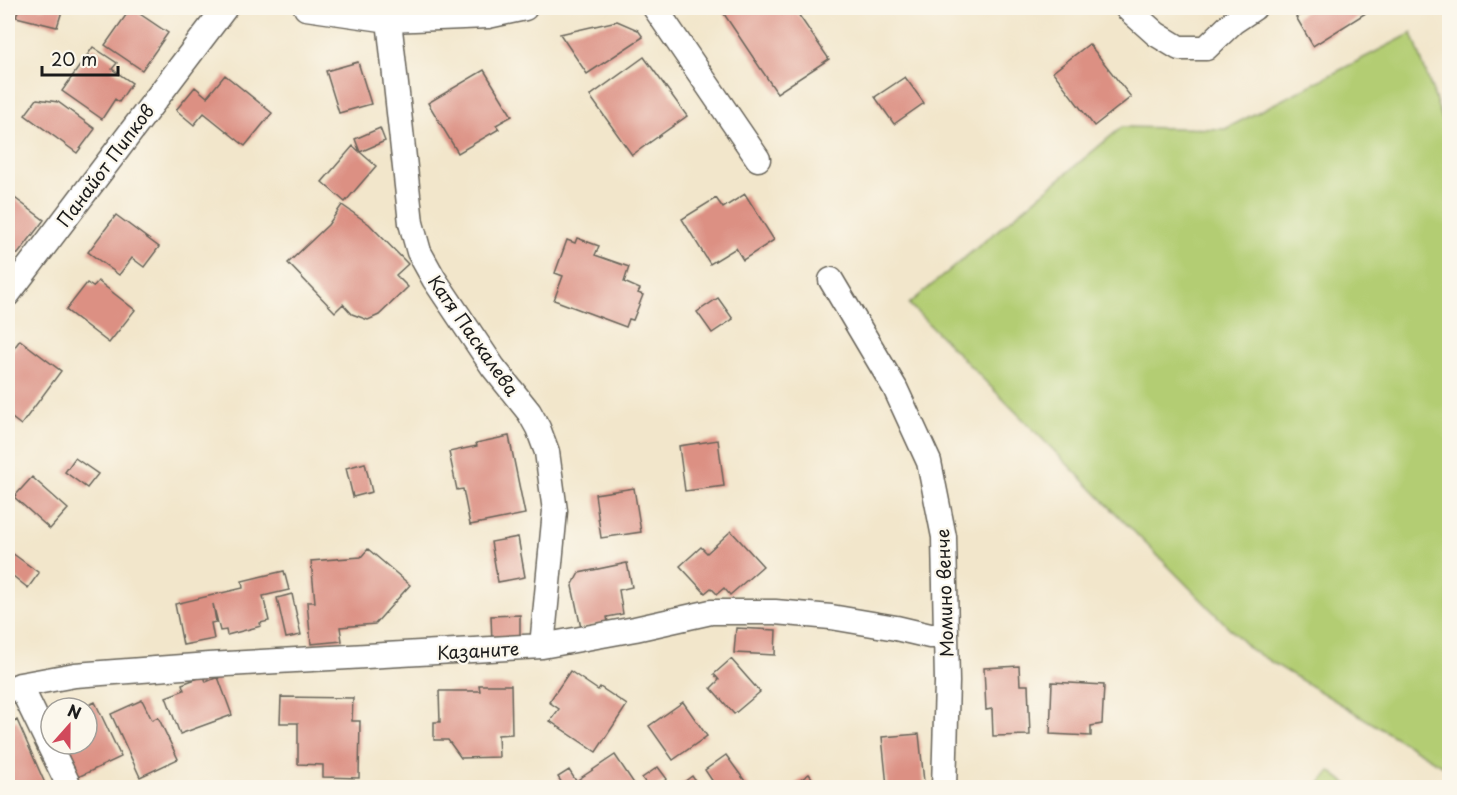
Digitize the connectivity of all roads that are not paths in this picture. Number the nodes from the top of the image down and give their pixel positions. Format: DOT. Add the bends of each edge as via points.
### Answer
graph roads {
  1 [pos="225,8"];
  2 [pos="306,8"];
  3 [pos="525,8"];
  4 [pos="656,8"];
  5 [pos="1127,8"];
  6 [pos="1254,8"];
  7 [pos="389,20"];
  8 [pos="759,159"];
  9 [pos="831,280"];
  10 [pos="8,294"];
  11 [pos="945,636"];
  12 [pos="542,646"];
  13 [pos="14,687"];
  14 [pos="70,788"];
  15 [pos="944,788"];
  1 -- 10 [label="street, Панайот Пипков"];
  2 -- 7 [label="street"];
  3 -- 7 [label="street" via="488,16"];
  4 -- 8 [label="street"];
  5 -- 6 [label="street" via="1179,48 1206,48"];
  7 -- 12 [label="street, Катя Паскалева" via="410,212 419,252 493,367 529,412 547,452 555,511"];
  9 -- 11 [label="street, Момино венче" via="895,388 929,462 944,537"];
  11 -- 12 [label="street, Казаните" via="831,617 711,612"];
  11 -- 15 [label="street, Момино венче"];
  12 -- 13 [label="street, Казаните" via="75,675"];
  13 -- 14 [label="street"];
}
